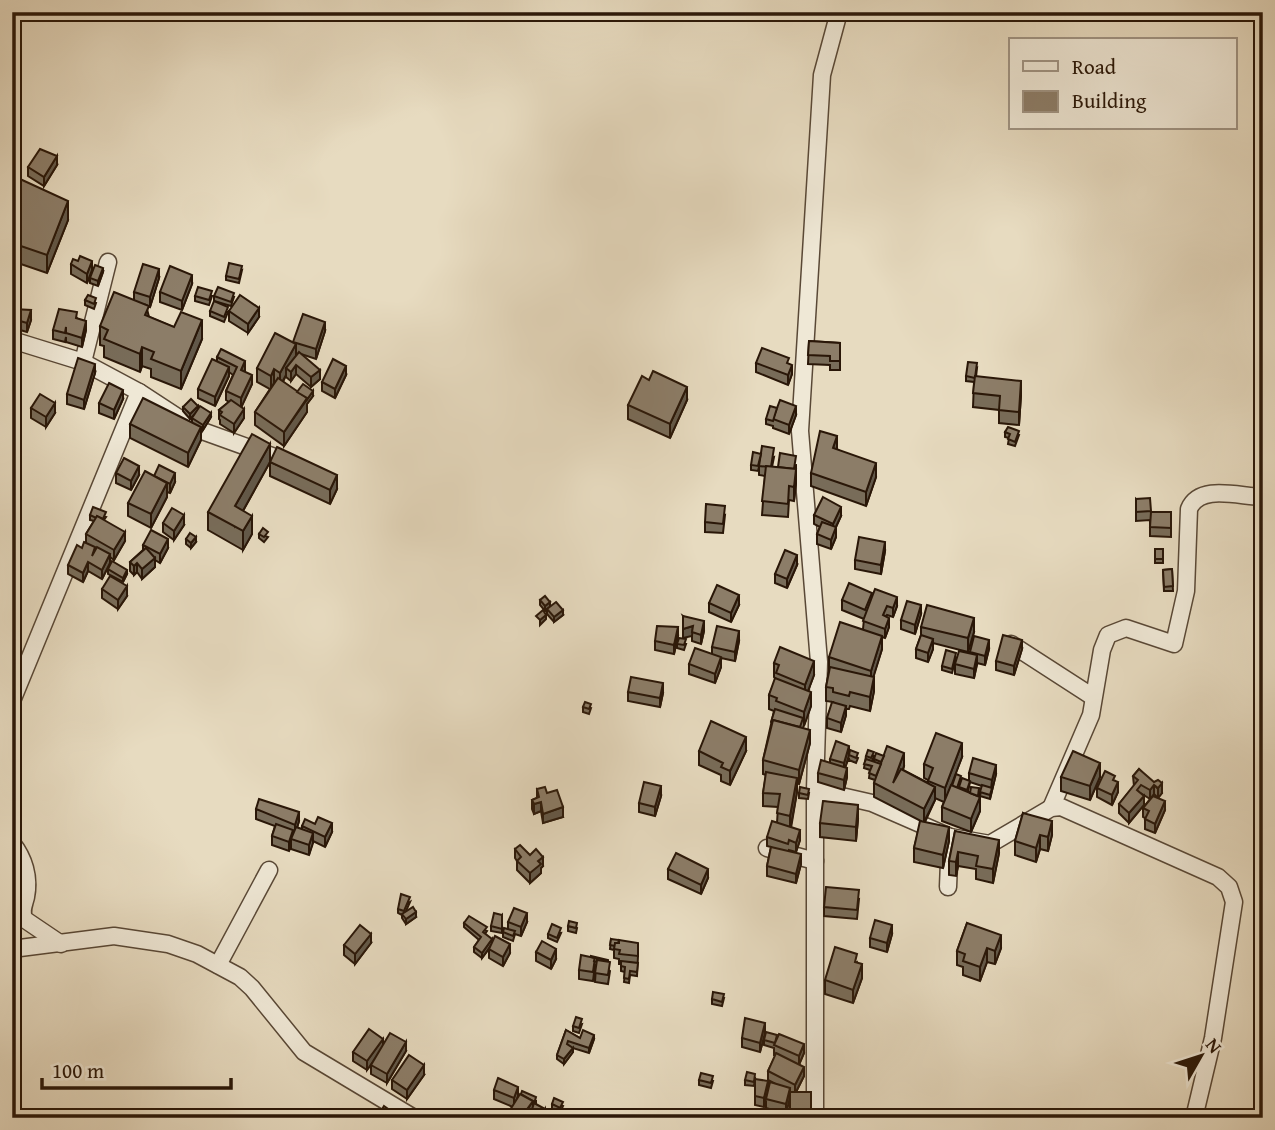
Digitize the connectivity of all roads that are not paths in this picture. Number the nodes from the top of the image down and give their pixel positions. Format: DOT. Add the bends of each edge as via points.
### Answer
graph roads {
  1 [pos="839,12"];
  2 [pos="108,262"];
  3 [pos="12,340"];
  4 [pos="83,362"];
  5 [pos="139,392"];
  6 [pos="283,460"];
  7 [pos="1263,497"];
  8 [pos="1011,644"];
  9 [pos="1094,697"];
  10 [pos="12,701"];
  11 [pos="815,790"];
  12 [pos="1051,808"];
  13 [pos="950,837"];
  14 [pos="12,843"];
  15 [pos="766,848"];
  16 [pos="815,861"];
  17 [pos="269,870"];
  18 [pos="948,887"];
  19 [pos="61,944"];
  20 [pos="12,949"];
  21 [pos="218,965"];
  22 [pos="414,1118"];
  23 [pos="815,1118"];
  24 [pos="1194,1118"];
  1 -- 11 [label="street" via="822,75 801,398 803,480 819,633"];
  2 -- 4 [label="street"];
  3 -- 4 [label="street"];
  4 -- 5 [label="street"];
  5 -- 6 [label="street" via="194,428"];
  5 -- 10 [label="street"];
  7 -- 9 [label="street" via="1205,494 1196,498 1189,509 1186,591 1174,644 1125,628 1113,631 1102,650"];
  8 -- 9 [label="street"];
  9 -- 12 [label="street" via="1086,732"];
  11 -- 13 [label="street" via="872,803"];
  11 -- 16 [label="street"];
  12 -- 13 [label="street" via="990,844"];
  12 -- 24 [label="street" via="1061,807 1218,877 1233,894 1213,1038"];
  13 -- 18 [label="street"];
  14 -- 19 [label="street" via="28,878 24,919"];
  15 -- 16 [label="street"];
  16 -- 23 [label="street"];
  17 -- 21 [label="street"];
  19 -- 20 [label="street"];
  19 -- 21 [label="street" via="114,936 138,938 168,944"];
  21 -- 22 [label="street" via="252,988 304,1052"];
}
